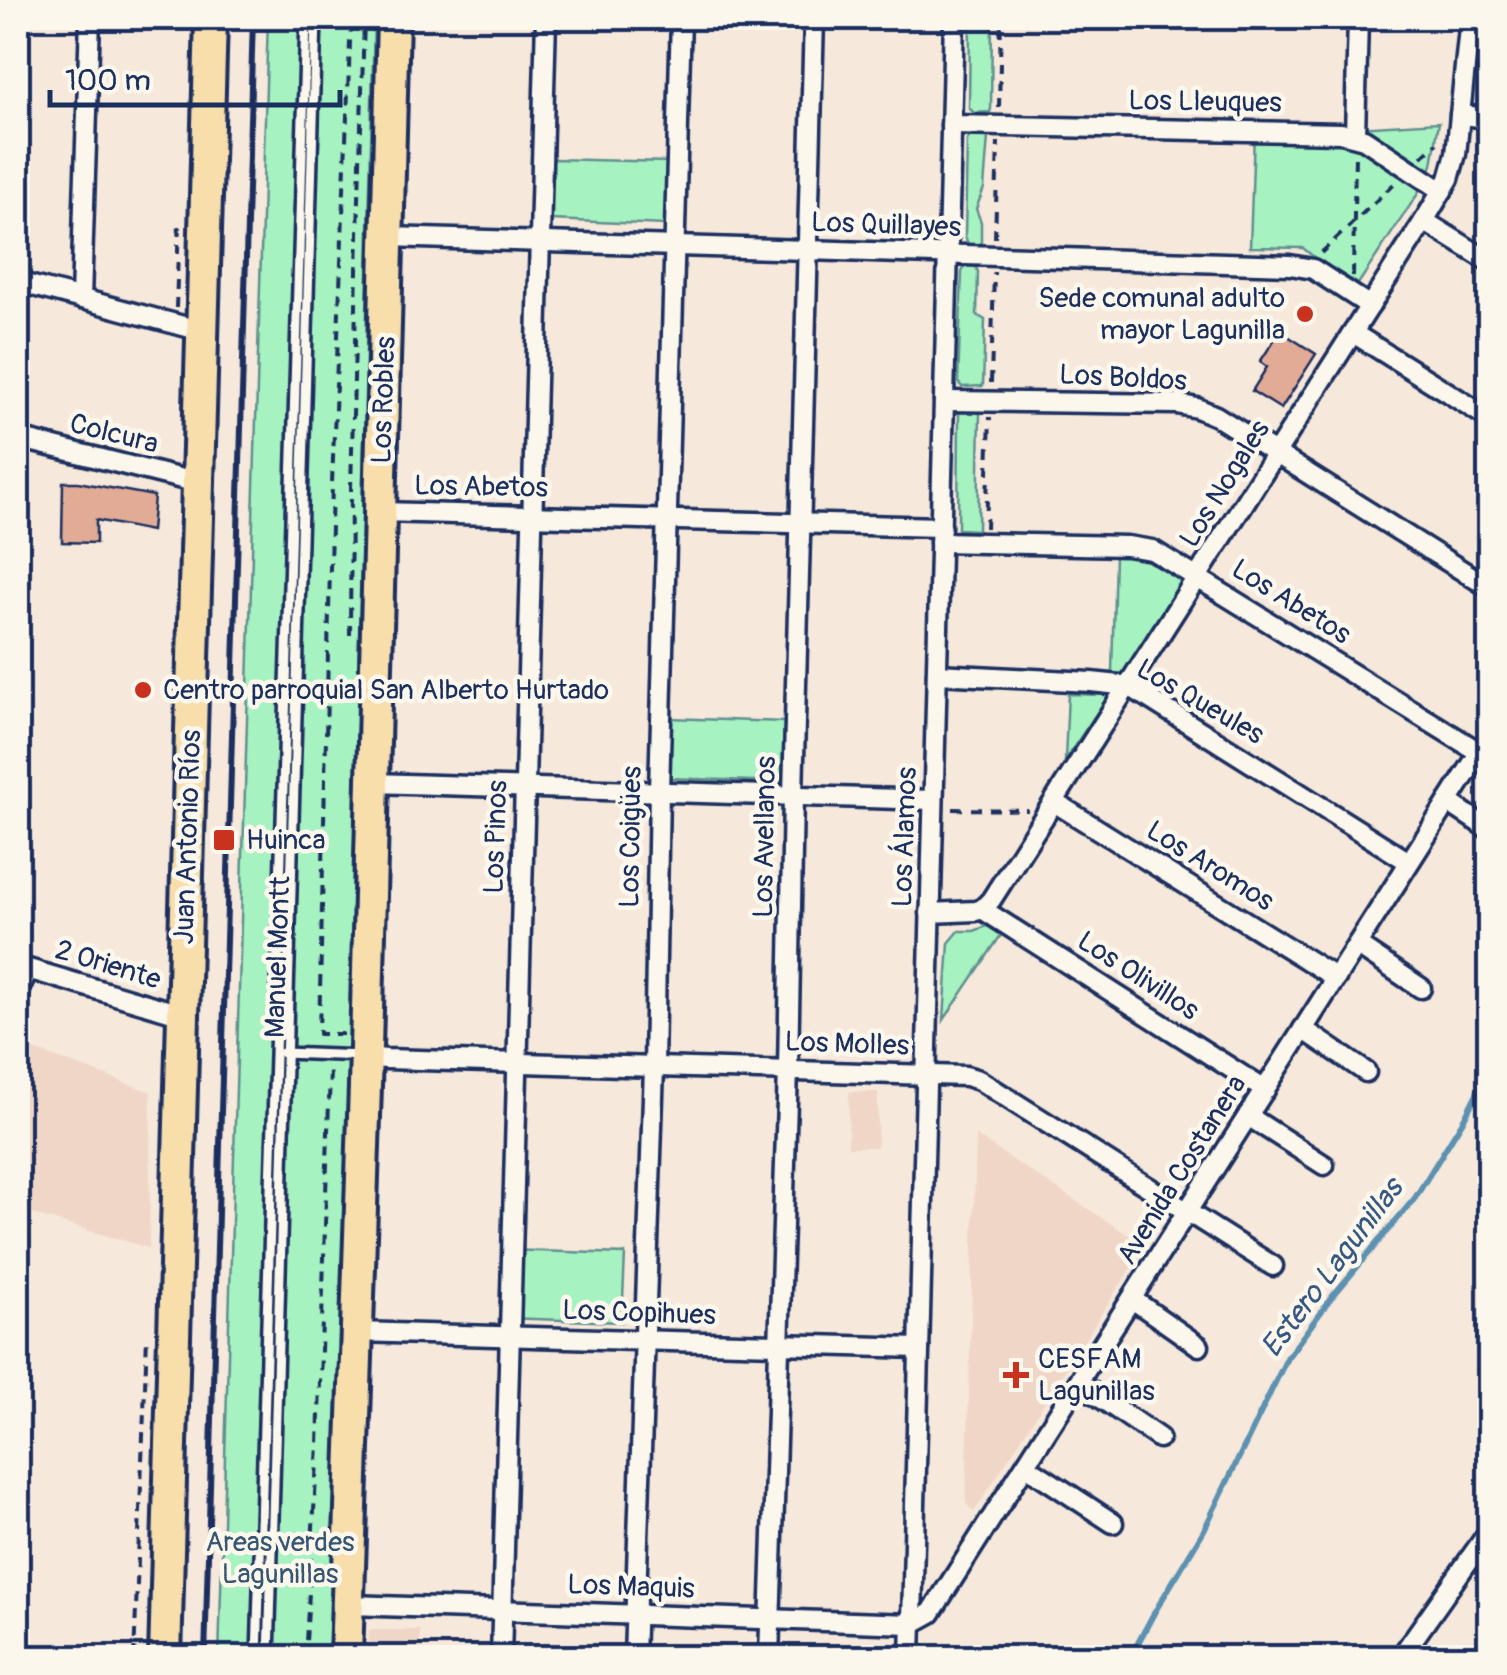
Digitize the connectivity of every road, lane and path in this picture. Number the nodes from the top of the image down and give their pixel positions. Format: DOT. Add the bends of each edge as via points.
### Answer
graph roads {
  1 [pos="90,18"];
  2 [pos="211,18"];
  3 [pos="306,18"];
  4 [pos="316,18"];
  5 [pos="351,18"];
  6 [pos="393,18"];
  7 [pos="546,18"];
  8 [pos="681,18"];
  9 [pos="814,18"];
  10 [pos="954,18"];
  11 [pos="1002,18"];
  12 [pos="1358,18"];
  13 [pos="1470,18"];
  14 [pos="1460,115"];
  15 [pos="1490,118"];
  16 [pos="951,125"];
  17 [pos="998,126"];
  18 [pos="1355,136"];
  19 [pos="1409,169"];
  20 [pos="1442,190"];
  21 [pos="1354,221"];
  22 [pos="1424,221"];
  23 [pos="388,237"];
  24 [pos="540,241"];
  25 [pos="674,246"];
  26 [pos="808,250"];
  27 [pos="948,254"];
  28 [pos="994,256"];
  29 [pos="1490,262"];
  30 [pos="1306,267"];
  31 [pos="18,282"];
  32 [pos="1353,295"];
  33 [pos="81,300"];
  34 [pos="1370,306"];
  35 [pos="202,331"];
  36 [pos="1353,334"];
  37 [pos="944,401"];
  38 [pos="990,402"];
  39 [pos="1490,418"];
  40 [pos="18,438"];
  41 [pos="1276,454"];
  42 [pos="198,483"];
  43 [pos="380,512"];
  44 [pos="532,516"];
  45 [pos="667,520"];
  46 [pos="800,523"];
  47 [pos="941,534"];
  48 [pos="986,543"];
  49 [pos="1198,577"];
  50 [pos="1490,588"];
  51 [pos="937,674"];
  52 [pos="1129,686"];
  53 [pos="1484,744"];
  54 [pos="373,783"];
  55 [pos="525,788"];
  56 [pos="659,792"];
  57 [pos="793,795"];
  58 [pos="1448,802"];
  59 [pos="933,804"];
  60 [pos="1052,806"];
  61 [pos="1490,830"];
  62 [pos="1409,862"];
  63 [pos="982,909"];
  64 [pos="930,913"];
  65 [pos="1357,945"];
  66 [pos="22,968"];
  67 [pos="1336,978"];
  68 [pos="1421,988"];
  69 [pos="18,996"];
  70 [pos="183,1015"];
  71 [pos="1303,1029"];
  72 [pos="275,1053"];
  73 [pos="287,1053"];
  74 [pos="353,1056"];
  75 [pos="518,1063"];
  76 [pos="654,1067"];
  77 [pos="788,1070"];
  78 [pos="1366,1072"];
  79 [pos="926,1074"];
  80 [pos="1264,1090"];
  81 [pos="1248,1116"];
  82 [pos="1324,1165"];
  83 [pos="1188,1211"];
  84 [pos="1273,1266"];
  85 [pos="1132,1299"];
  86 [pos="357,1332"];
  87 [pos="510,1337"];
  88 [pos="643,1340"];
  89 [pos="778,1344"];
  90 [pos="1199,1346"];
  91 [pos="919,1348"];
  92 [pos="1079,1383"];
  93 [pos="1159,1438"];
  94 [pos="1026,1466"];
  95 [pos="1113,1524"];
  96 [pos="1490,1530"];
  97 [pos="350,1606"];
  98 [pos="502,1610"];
  99 [pos="635,1614"];
  100 [pos="770,1619"];
  101 [pos="912,1624"];
  102 [pos="165,1658"];
  103 [pos="257,1658"];
  104 [pos="269,1658"];
  105 [pos="305,1658"];
  106 [pos="346,1658"];
  107 [pos="501,1658"];
  108 [pos="634,1658"];
  109 [pos="769,1658"];
  110 [pos="910,1658"];
  111 [pos="1400,1658"];
  1 -- 33 [label="street"];
  2 -- 35 [label="main road, Juan Antonio Ríos"];
  3 -- 72 [label="lane, Manuel Montt"];
  4 -- 73 [label="lane, Manuel Montt"];
  5 -- 74 [label="path" via="319,1034 340,1034"];
  6 -- 23 [label="main road, Los Robles"];
  7 -- 24 [label="street, Los Pinos"];
  8 -- 25 [label="street, Los Coigües"];
  9 -- 26 [label="street, Los Avellanos"];
  10 -- 16 [label="street, Los Álamos"];
  11 -- 17 [label="path"];
  12 -- 18 [label="street"];
  13 -- 14 [label="street, Los Nogales"];
  14 -- 15 [label="street"];
  14 -- 19 [label="path"];
  14 -- 20 [label="street, Los Nogales"];
  16 -- 17 [label="street, Los Lleuques"];
  16 -- 27 [label="street, Los Álamos"];
  17 -- 18 [label="street, Los Lleuques"];
  17 -- 28 [label="path"];
  18 -- 19 [label="street, Los Lleuques"];
  18 -- 21 [label="path"];
  19 -- 20 [label="street, Los Lleuques"];
  19 -- 21 [label="path"];
  20 -- 22 [label="street, Los Nogales"];
  21 -- 30 [label="path"];
  21 -- 32 [label="path"];
  22 -- 29 [label="street"];
  22 -- 34 [label="street, Los Nogales"];
  23 -- 24 [label="street, Los Quillayes"];
  23 -- 43 [label="main road, Los Robles"];
  24 -- 25 [label="street, Los Quillayes"];
  24 -- 44 [label="street, Los Pinos"];
  25 -- 26 [label="street, Los Quillayes"];
  25 -- 45 [label="street, Los Coigües"];
  26 -- 27 [label="street, Los Quillayes"];
  26 -- 46 [label="street, Los Avellanos"];
  27 -- 28 [label="street, Los Quillayes"];
  27 -- 37 [label="street, Los Álamos"];
  28 -- 30 [label="street, Los Quillayes"];
  28 -- 38 [label="path"];
  30 -- 32 [label="street, Los Quillayes"];
  31 -- 33 [label="street"];
  32 -- 34 [label="street, Los Quillayes"];
  33 -- 35 [label="street"];
  34 -- 36 [label="street, Los Nogales"];
  35 -- 42 [label="main road, Juan Antonio Ríos"];
  36 -- 39 [label="street"];
  36 -- 41 [label="street, Los Nogales"];
  37 -- 38 [label="street, Los Boldos"];
  37 -- 47 [label="street, Los Álamos"];
  38 -- 41 [label="street, Los Boldos" via="1187,406"];
  38 -- 48 [label="path"];
  40 -- 42 [label="street, Colcura"];
  41 -- 49 [label="street, Los Nogales"];
  41 -- 50 [label="street, Los Boldos"];
  42 -- 70 [label="main road, Juan Antonio Ríos"];
  43 -- 44 [label="street, Los Abetos"];
  43 -- 54 [label="main road, Los Robles"];
  44 -- 45 [label="street, Los Abetos"];
  44 -- 55 [label="street, Los Pinos"];
  45 -- 46 [label="street, Los Abetos"];
  45 -- 56 [label="street, Los Coigües"];
  46 -- 47 [label="street, Los Abetos"];
  46 -- 57 [label="street, Los Avellanos"];
  47 -- 48 [label="street, Los Abetos"];
  47 -- 51 [label="street, Los Álamos"];
  48 -- 49 [label="street, Los Abetos" via="1139,547"];
  49 -- 52 [label="street, Los Nogales"];
  49 -- 53 [label="street, Los Abetos"];
  51 -- 52 [label="street, Los Queules"];
  51 -- 59 [label="street, Los Álamos"];
  52 -- 60 [label="street, Los Nogales"];
  52 -- 62 [label="street, Los Queules"];
  53 -- 58 [label="street, Avenida Costanera"];
  54 -- 55 [label="street"];
  54 -- 74 [label="main road"];
  55 -- 56 [label="street"];
  55 -- 75 [label="street, Los Pinos"];
  56 -- 57 [label="street"];
  56 -- 76 [label="street, Los Coigües"];
  57 -- 59 [label="street"];
  57 -- 77 [label="street, Los Avellanos"];
  58 -- 61 [label="street"];
  58 -- 62 [label="street, Avenida Costanera"];
  59 -- 60 [label="path"];
  59 -- 64 [label="street, Los Álamos"];
  60 -- 63 [label="street, Los Nogales"];
  60 -- 67 [label="street, Los Aromos"];
  62 -- 65 [label="street, Avenida Costanera"];
  63 -- 64 [label="street"];
  63 -- 80 [label="street, Los Olivillos"];
  64 -- 79 [label="street, Los Álamos"];
  65 -- 67 [label="street, Avenida Costanera"];
  65 -- 68 [label="street"];
  66 -- 69 [label="street"];
  66 -- 70 [label="street, 2 Oriente"];
  67 -- 71 [label="street, Avenida Costanera"];
  70 -- 102 [label="main road, Juan Antonio Ríos"];
  71 -- 78 [label="street"];
  71 -- 80 [label="street, Avenida Costanera"];
  72 -- 73 [label="lane"];
  72 -- 103 [label="lane, Manuel Montt"];
  73 -- 74 [label="lane"];
  73 -- 104 [label="lane, Manuel Montt"];
  74 -- 75 [label="street, Los Molles"];
  74 -- 86 [label="main road"];
  74 -- 105 [label="path" via="330,1069"];
  75 -- 76 [label="street, Los Molles"];
  75 -- 87 [label="street, Los Pinos"];
  76 -- 77 [label="street, Los Molles"];
  76 -- 88 [label="street, Los Coigües"];
  77 -- 79 [label="street, Los Molles"];
  77 -- 89 [label="street, Los Avellanos"];
  79 -- 83 [label="street, Los Molles" via="979,1080"];
  79 -- 91 [label="street, Los Álamos"];
  80 -- 81 [label="street, Avenida Costanera"];
  81 -- 82 [label="street"];
  81 -- 83 [label="street, Avenida Costanera"];
  83 -- 84 [label="street, Los Molles"];
  83 -- 85 [label="street, Avenida Costanera"];
  85 -- 90 [label="street"];
  85 -- 92 [label="street, Avenida Costanera"];
  86 -- 87 [label="street, Los Copihues"];
  86 -- 97 [label="main road"];
  87 -- 88 [label="street, Los Copihues"];
  87 -- 98 [label="street, Los Pinos"];
  88 -- 89 [label="street, Los Copihues"];
  88 -- 99 [label="street, Los Coigües"];
  89 -- 91 [label="street, Los Copihues"];
  89 -- 100 [label="street, Los Avellanos"];
  91 -- 101 [label="street, Los Álamos"];
  92 -- 93 [label="street"];
  92 -- 94 [label="street, Avenida Costanera"];
  94 -- 95 [label="street"];
  94 -- 101 [label="street, Avenida Costanera" via="936,1608"];
  96 -- 111 [label="street"];
  97 -- 98 [label="street, Los Maquis"];
  97 -- 106 [label="main road"];
  98 -- 99 [label="street, Los Maquis"];
  98 -- 107 [label="street, Los Pinos"];
  99 -- 100 [label="street, Los Maquis"];
  99 -- 108 [label="street, Los Coigües"];
  100 -- 101 [label="street, Los Maquis"];
  100 -- 109 [label="street, Los Avellanos"];
  101 -- 110 [label="street, Los Álamos"];
}
